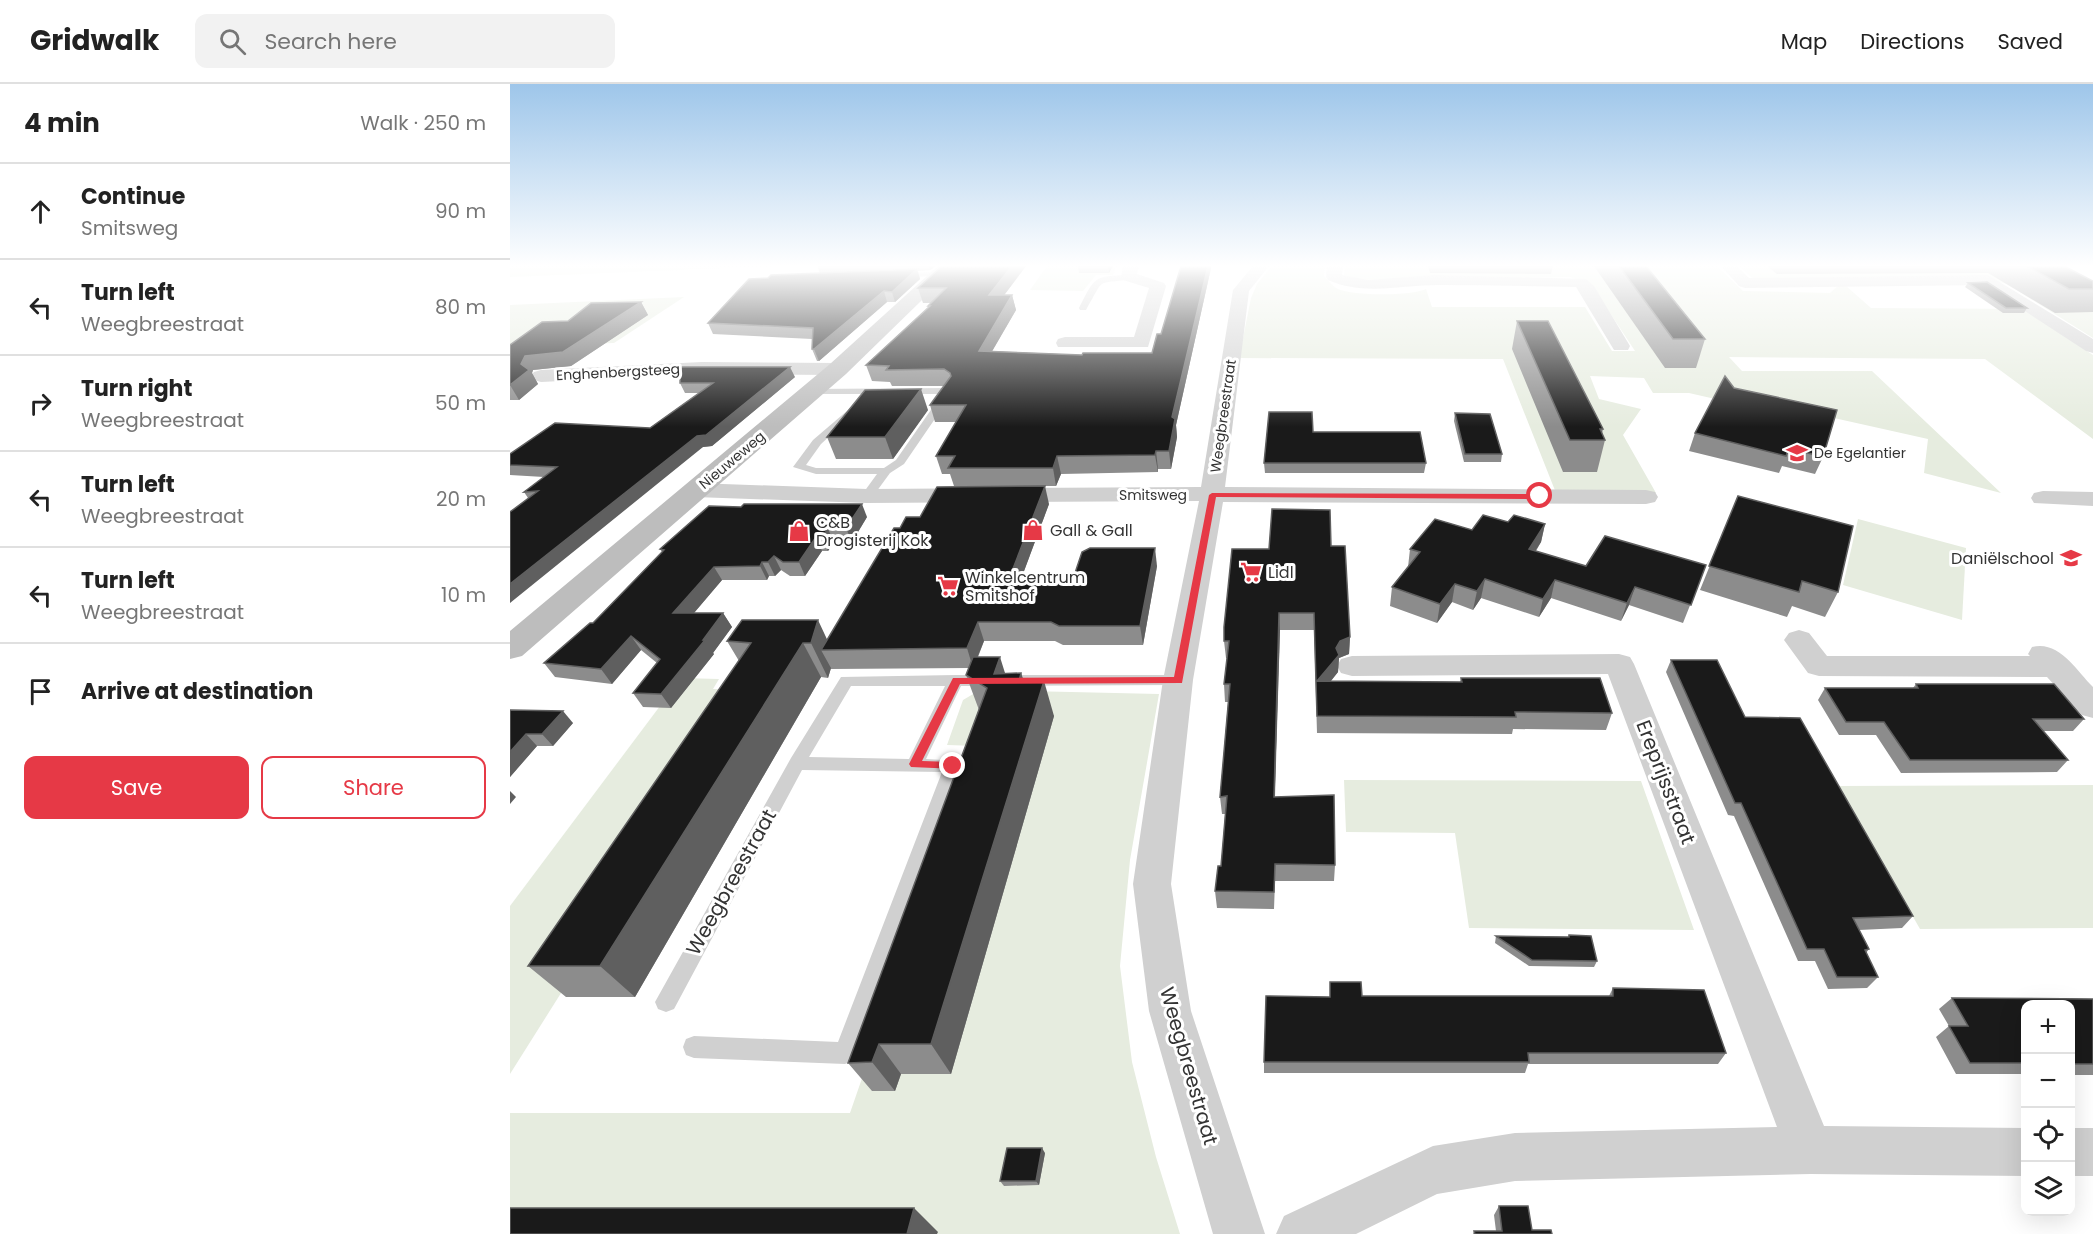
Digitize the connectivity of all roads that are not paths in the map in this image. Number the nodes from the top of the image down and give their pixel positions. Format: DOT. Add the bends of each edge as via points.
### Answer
graph roads {
  1 [pos="891,320"];
  2 [pos="1148,320"];
  3 [pos="1237,320"];
  4 [pos="1606,320"];
  5 [pos="2050,320"];
  6 [pos="1065,343"];
  7 [pos="1621,346"];
  8 [pos="2093,347"];
  9 [pos="838,369"];
  10 [pos="541,376"];
  11 [pos="812,391"];
  12 [pos="871,392"];
  13 [pos="928,405"];
  14 [pos="940,405"];
  15 [pos="886,471"];
  16 [pos="695,490"];
  17 [pos="1212,495"];
  18 [pos="867,496"];
  19 [pos="1646,497"];
  20 [pos="2043,498"];
  21 [pos="2093,499"];
  22 [pos="1799,640"];
  23 [pos="510,648"];
  24 [pos="1352,666"];
  25 [pos="956,680"];
  26 [pos="1178,680"];
  27 [pos="2093,707"];
  28 [pos="797,763"];
  29 [pos="915,764"];
  30 [pos="666,1002"];
  31 [pos="694,1047"];
  32 [pos="1810,1150"];
  33 [pos="2021,1152"];
  34 [pos="1239,1234"];
  35 [pos="1302,1234"];
  1 -- 9 [label="street, Nieuweweg"];
  2 -- 6 [label="street" via="1141,344"];
  3 -- 17 [label="street, Weegbreestraat"];
  4 -- 7 [label="street"];
  5 -- 8 [label="street"];
  9 -- 10 [label="street, Enghenbergsteeg" via="702,368"];
  9 -- 11 [label="street, Nieuweweg"];
  11 -- 12 [label="lane"];
  11 -- 16 [label="street, Nieuweweg"];
  12 -- 14 [label="lane" via="949,391"];
  12 -- 15 [label="lane" via="863,405 817,442 799,467 816,471"];
  13 -- 14 [label="lane"];
  14 -- 15 [label="lane" via="900,462"];
  15 -- 18 [label="lane"];
  16 -- 18 [label="street, Smitsweg"];
  16 -- 23 [label="street, Nieuweweg"];
  17 -- 18 [label="street, Smitsweg"];
  17 -- 19 [label="street, Smitsweg"];
  17 -- 26 [label="street, Weegbreestraat"];
  20 -- 21 [label="street"];
  22 -- 27 [label="street" via="1819,666 2047,657"];
  24 -- 32 [label="street, Ereprijsstraat" via="1619,664"];
  25 -- 26 [label="lane, Weegbreestraat"];
  25 -- 28 [label="lane, Weegbreestraat" via="846,681"];
  25 -- 29 [label="lane"];
  26 -- 34 [label="street, Weegbreestraat" via="1152,884 1170,1011"];
  28 -- 29 [label="lane"];
  28 -- 30 [label="lane, Weegbreestraat"];
  29 -- 31 [label="lane" via="953,766 845,1053"];
  32 -- 33 [label="street"];
  32 -- 35 [label="street" via="1515,1157 1468,1164 1433,1170"];
}
